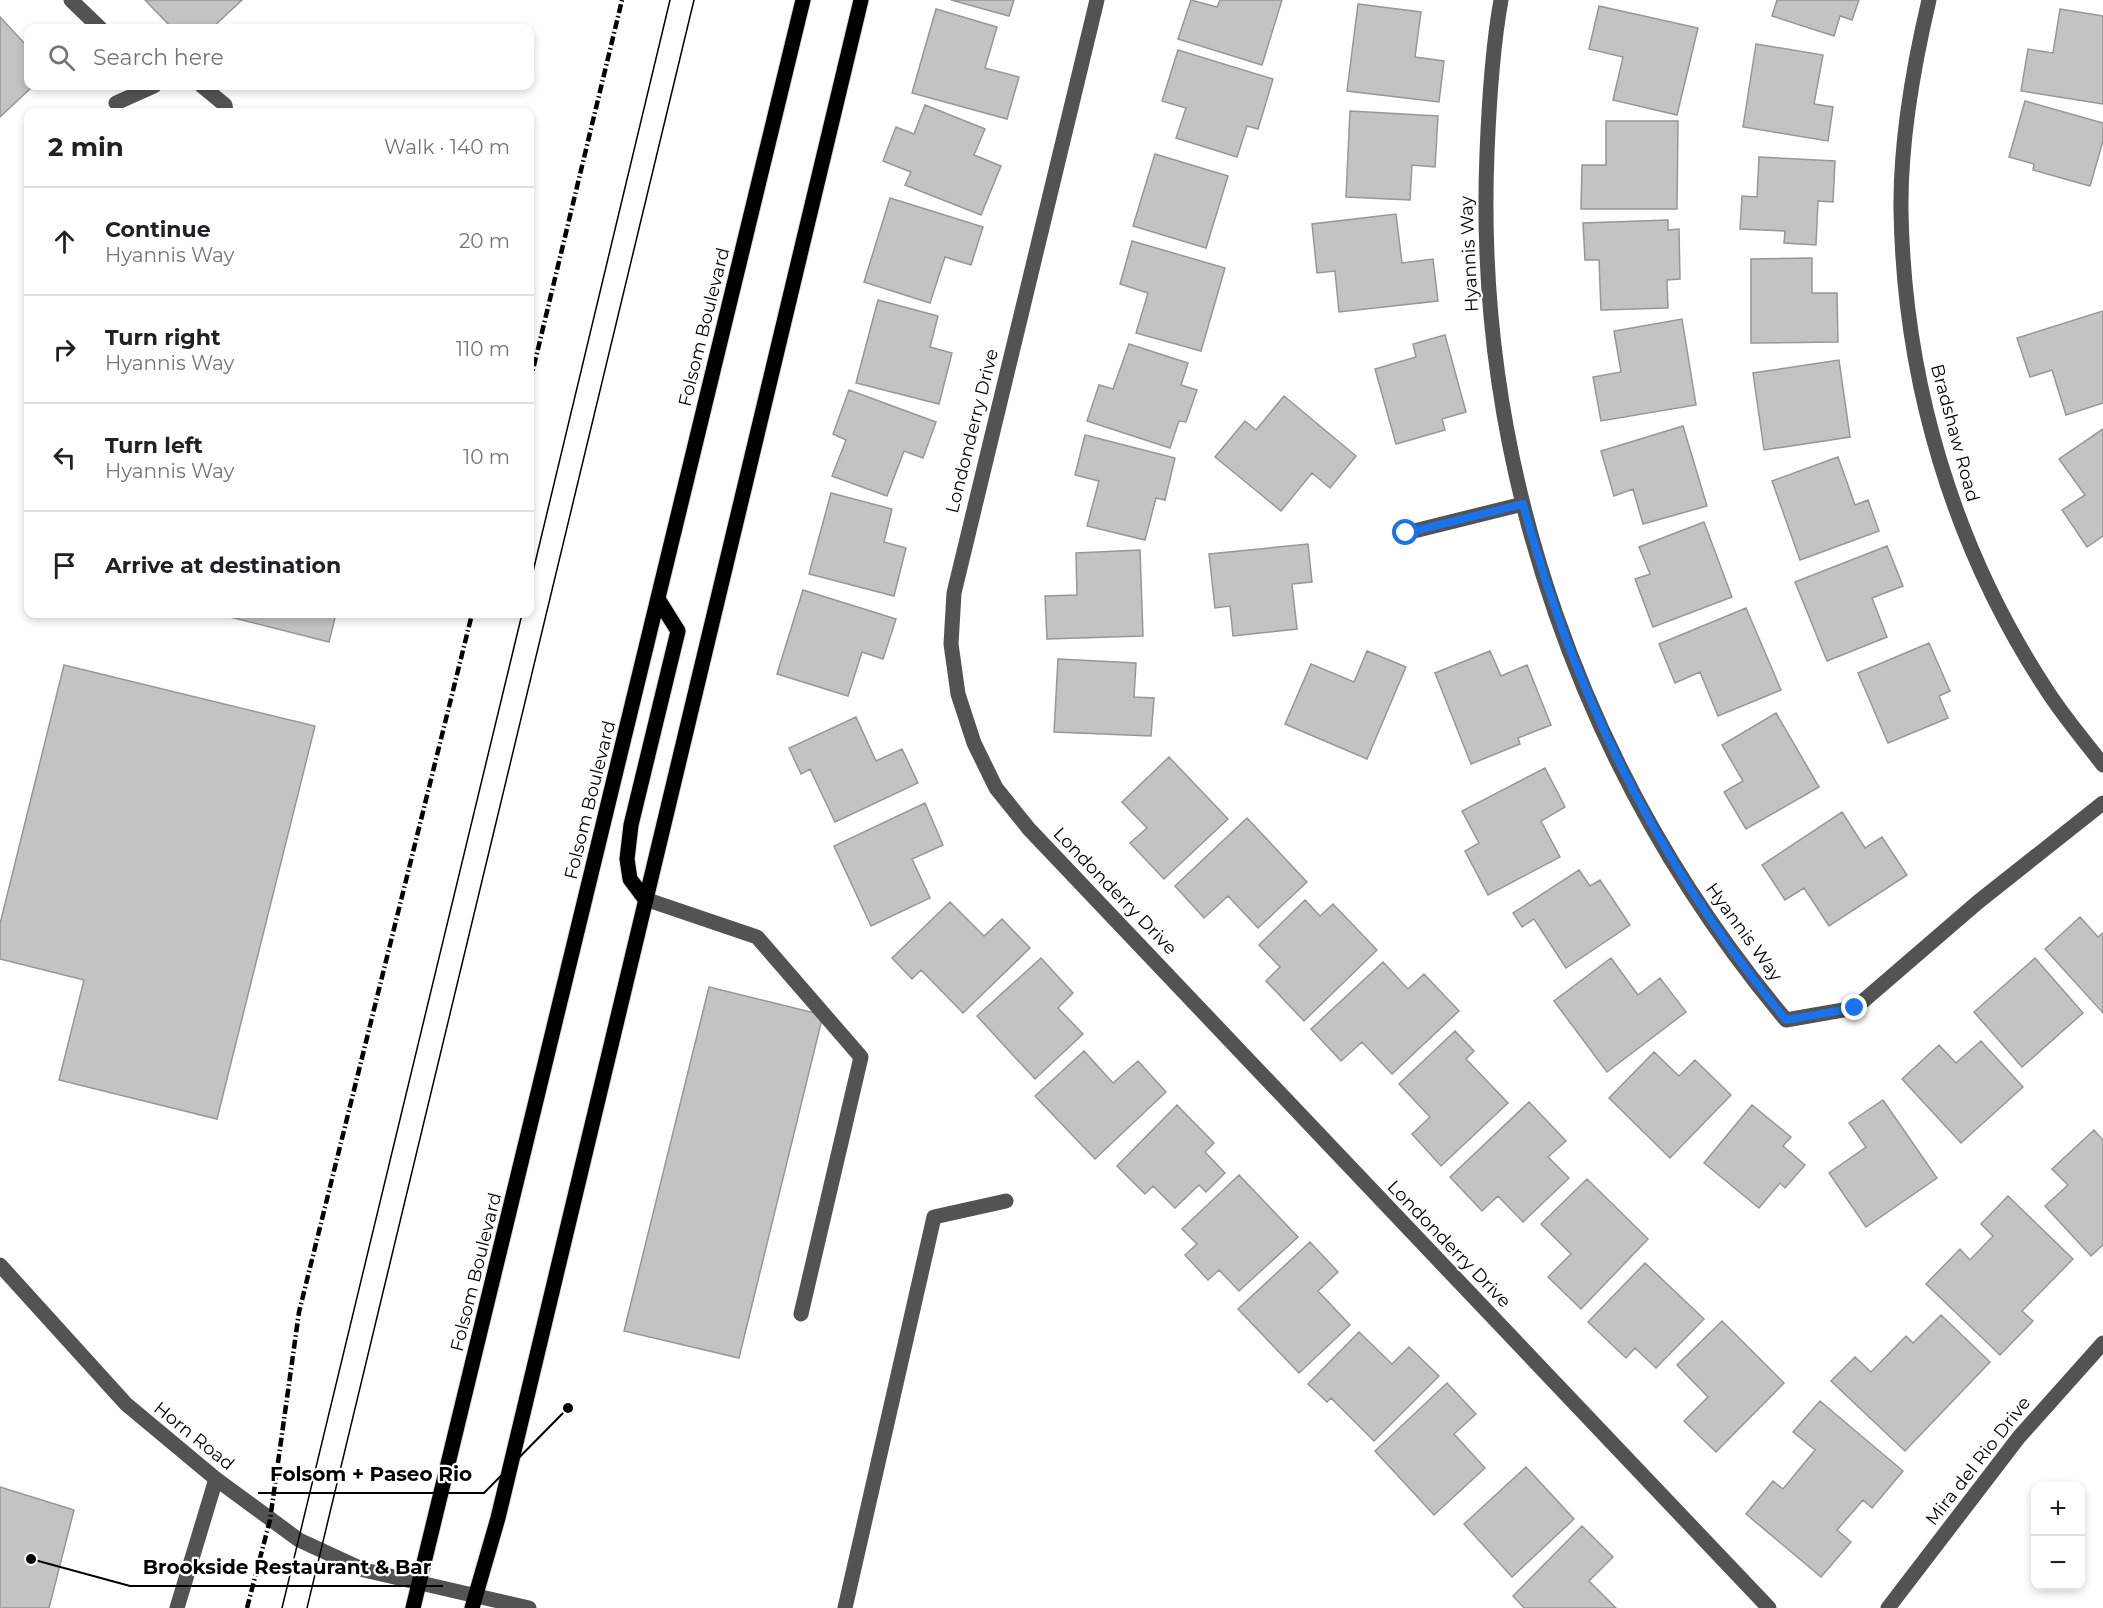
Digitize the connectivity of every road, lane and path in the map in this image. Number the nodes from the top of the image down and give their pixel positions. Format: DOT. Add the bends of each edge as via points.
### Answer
graph roads {
  1 [pos="72,0"];
  2 [pos="802,0"];
  3 [pos="861,0"];
  4 [pos="1097,0"];
  5 [pos="1501,0"];
  6 [pos="1929,0"];
  7 [pos="96,24"];
  8 [pos="145,90"];
  9 [pos="207,90"];
  10 [pos="116,103"];
  11 [pos="225,108"];
  12 [pos="1523,504"];
  13 [pos="1406,533"];
  14 [pos="658,599"];
  15 [pos="2103,765"];
  16 [pos="2103,803"];
  17 [pos="645,899"];
  18 [pos="1006,1201"];
  19 [pos="0,1265"];
  20 [pos="801,1314"];
  21 [pos="2103,1343"];
  22 [pos="216,1479"];
  23 [pos="419,1584"];
  24 [pos="473,1603"];
  25 [pos="177,1608"];
  26 [pos="413,1608"];
  27 [pos="529,1608"];
  28 [pos="845,1608"];
  29 [pos="1769,1608"];
  30 [pos="1888,1608"];
  1 -- 7 [label="street"];
  2 -- 14 [label="main road, Folsom Boulevard"];
  3 -- 17 [label="main road"];
  4 -- 29 [label="street, Londonderry Drive" via="954,593 951,644 958,694 974,743 996,788 1029,829"];
  5 -- 12 [label="street, Hyannis Way" via="1489,103 1485,191 1488,280 1498,379"];
  6 -- 15 [label="street, Bradshaw Road" via="1907,118 1901,209 1906,299 1920,388 1942,473 1962,530 2001,612 2046,690"];
  8 -- 10 [label="street"];
  9 -- 11 [label="street"];
  12 -- 13 [label="street"];
  12 -- 16 [label="street, Hyannis Way" via="1541,574 1570,657 1618,765 1660,843 1708,918 1786,1020 1855,1008 1977,902"];
  14 -- 17 [label="main road" via="678,631 631,825 627,859 630,879"];
  14 -- 23 [label="main road, Folsom Boulevard"];
  17 -- 20 [label="street" via="757,937 861,1057"];
  17 -- 24 [label="main road" via="501,1507"];
  18 -- 28 [label="street" via="934,1217"];
  19 -- 22 [label="street, Horn Road" via="126,1404"];
  21 -- 30 [label="street, Mira del Rio Drive" via="2019,1437"];
  22 -- 23 [label="street, Horn Road" via="270,1521 321,1552 364,1570"];
  22 -- 25 [label="street"];
  23 -- 24 [label="street, Horn Road"];
  23 -- 26 [label="main road, Folsom Boulevard"];
  24 -- 27 [label="street, Horn Road"];
}
